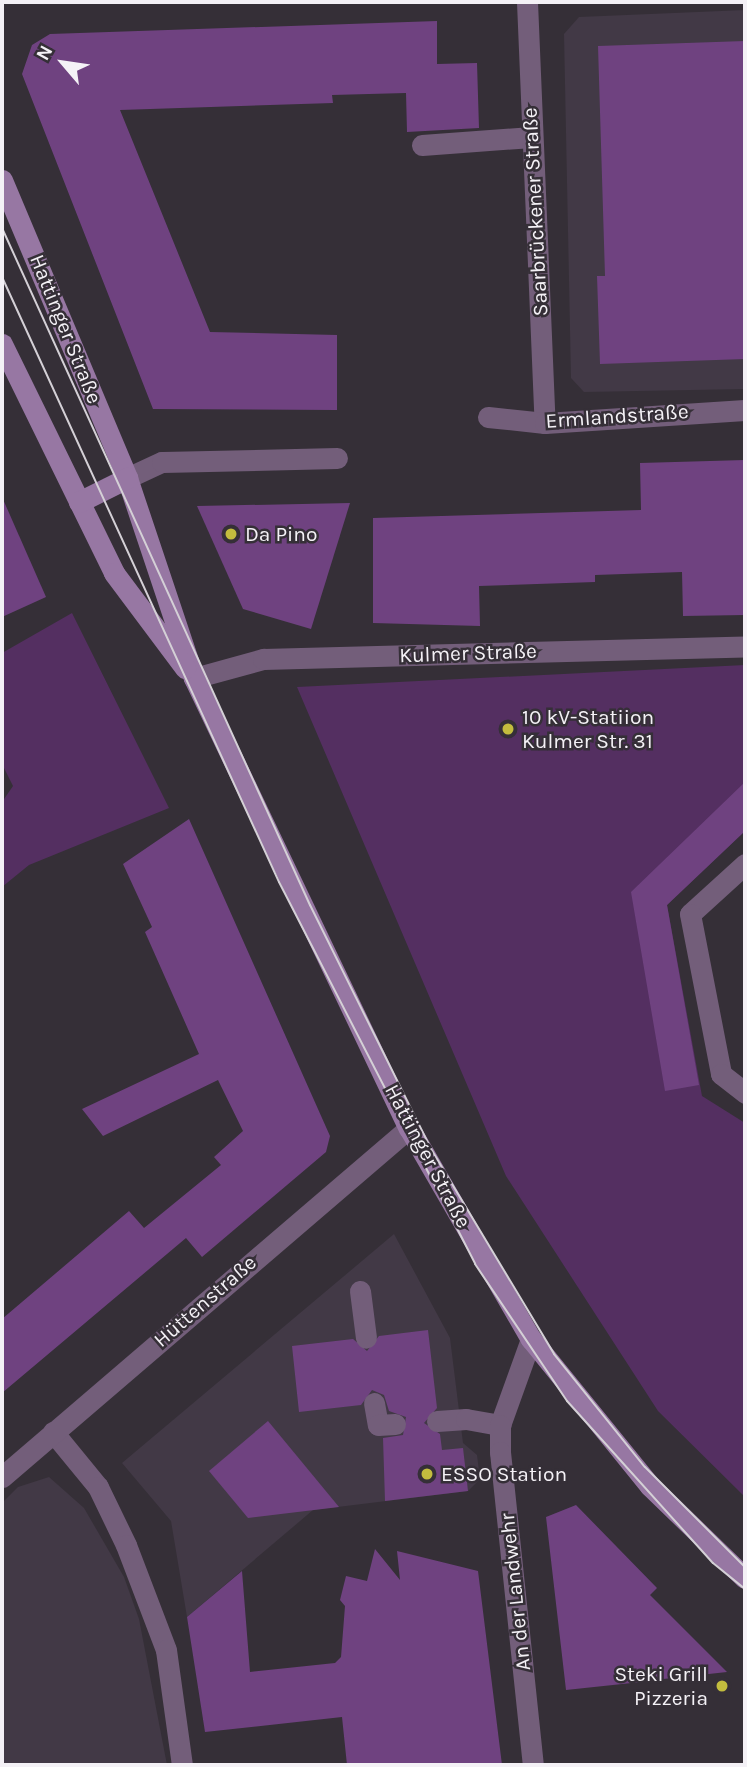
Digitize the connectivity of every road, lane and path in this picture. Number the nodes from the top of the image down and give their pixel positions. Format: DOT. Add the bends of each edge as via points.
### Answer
graph roads {
  1 [pos="527,2"];
  2 [pos="532,137"];
  3 [pos="422,145"];
  4 [pos="2,180"];
  5 [pos="2,344"];
  6 [pos="745,410"];
  7 [pos="488,417"];
  8 [pos="545,423"];
  9 [pos="337,458"];
  10 [pos="127,478"];
  11 [pos="79,502"];
  12 [pos="745,646"];
  13 [pos="194,678"];
  14 [pos="745,864"];
  15 [pos="745,1093"];
  16 [pos="410,1128"];
  17 [pos="360,1291"];
  18 [pos="366,1338"];
  19 [pos="531,1339"];
  20 [pos="374,1403"];
  21 [pos="437,1421"];
  22 [pos="395,1424"];
  23 [pos="500,1425"];
  24 [pos="53,1432"];
  25 [pos="2,1477"];
  26 [pos="745,1578"];
  27 [pos="182,1765"];
  28 [pos="533,1765"];
  1 -- 2 [label="street, Saarbrückener Straße"];
  2 -- 3 [label="street"];
  2 -- 8 [label="street, Saarbrückener Straße"];
  4 -- 10 [label="main road, Hattinger Straße"];
  5 -- 11 [label="main road, Hattinger Straße"];
  6 -- 8 [label="street, Ermlandstraße"];
  7 -- 8 [label="street, Ermlandstraße"];
  9 -- 10 [label="street" via="162,462"];
  10 -- 11 [label="main road"];
  10 -- 13 [label="main road, Hattinger Straße"];
  11 -- 13 [label="main road, Hattinger Straße" via="133,605"];
  12 -- 13 [label="street, Kulmer Straße" via="262,659"];
  13 -- 16 [label="main road, Hattinger Straße"];
  14 -- 15 [label="street" via="690,914 721,1074"];
  16 -- 19 [label="main road, Hattinger Straße"];
  16 -- 24 [label="street, Hüttenstraße"];
  17 -- 18 [label="street"];
  19 -- 23 [label="street, An der Landwehr"];
  19 -- 26 [label="main road, Hattinger Straße" via="650,1486"];
  20 -- 22 [label="street" via="378,1425"];
  21 -- 23 [label="street" via="466,1419"];
  23 -- 28 [label="street, An der Landwehr"];
  24 -- 25 [label="street, Hüttenstraße"];
  24 -- 27 [label="street" via="98,1487 126,1545 166,1650"];
}
